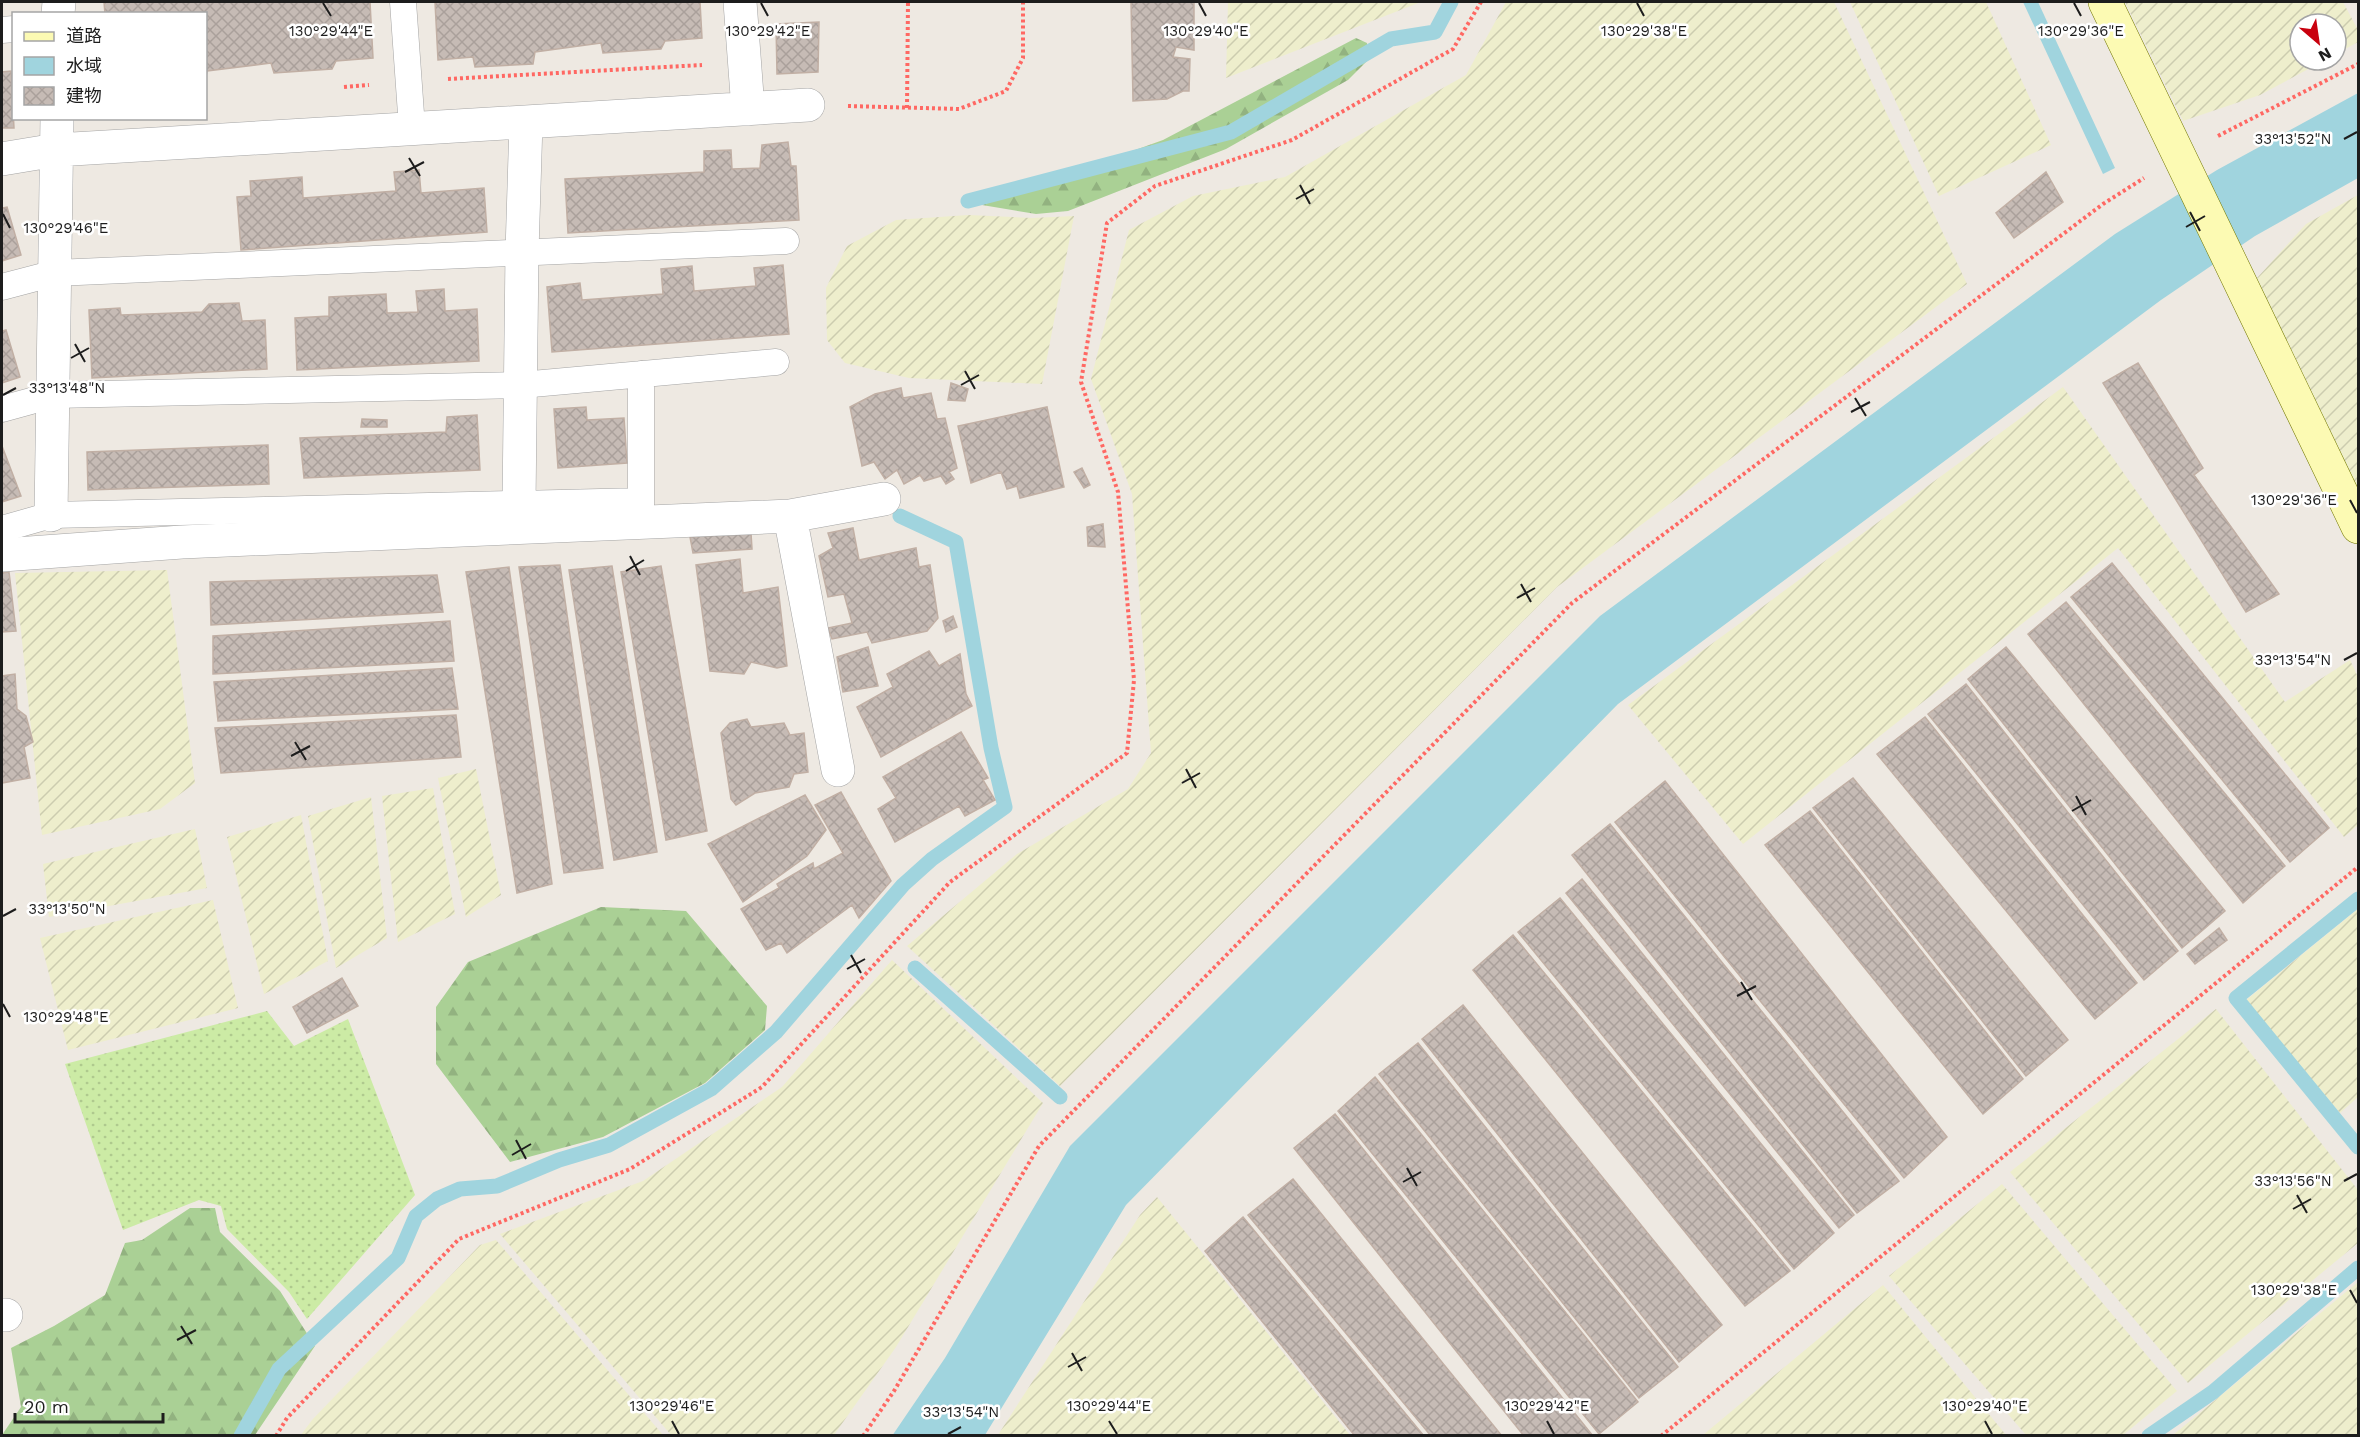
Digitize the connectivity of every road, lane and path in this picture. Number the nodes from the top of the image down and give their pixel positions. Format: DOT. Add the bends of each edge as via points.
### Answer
graph roads {
  1 [pos="403,2"];
  2 [pos="740,2"];
  3 [pos="908,2"];
  4 [pos="1023,2"];
  5 [pos="1481,2"];
  6 [pos="2105,2"];
  7 [pos="745,63"];
  8 [pos="2358,64"];
  9 [pos="409,81"];
  10 [pos="341,87"];
  11 [pos="808,105"];
  12 [pos="907,108"];
  13 [pos="748,109"];
  14 [pos="526,122"];
  15 [pos="412,128"];
  16 [pos="57,134"];
  17 [pos="2179,156"];
  18 [pos="2,159"];
  19 [pos="786,241"];
  20 [pos="522,252"];
  21 [pos="55,273"];
  22 [pos="2,287"];
  23 [pos="776,362"];
  24 [pos="641,374"];
  25 [pos="521,384"];
  26 [pos="53,394"];
  27 [pos="2,409"];
  28 [pos="884,498"];
  29 [pos="519,504"];
  30 [pos="641,512"];
  31 [pos="51,515"];
  32 [pos="790,516"];
  33 [pos="2358,527"];
  34 [pos="2,529"];
  35 [pos="2,555"];
  36 [pos="838,770"];
  37 [pos="2358,867"];
  38 [pos="276,1436"];
  39 [pos="863,1436"];
  40 [pos="1661,1436"];
  1 -- 9 [label="lane"];
  2 -- 7 [label="street"];
  3 -- 12 [label="path"];
  4 -- 12 [label="path" via="1023,58 1006,91 959,109"];
  5 -- 38 [label="path" via="1453,49 1292,140 1155,186 1107,223 1081,382 1118,492 1134,680 1127,753 950,882 762,1087 630,1169 459,1239 287,1418"];
  6 -- 17 [label="street"];
  7 -- 9 [label="path"];
  7 -- 13 [label="street"];
  8 -- 17 [label="path"];
  9 -- 10 [label="path"];
  9 -- 15 [label="lane"];
  11 -- 12 [label="path"];
  11 -- 13 [label="street"];
  13 -- 14 [label="street"];
  14 -- 15 [label="street"];
  14 -- 20 [label="street"];
  15 -- 16 [label="street"];
  16 -- 18 [label="street"];
  16 -- 21 [label="street"];
  17 -- 33 [label="street"];
  17 -- 39 [label="path" via="2094,211 1572,603 1039,1146 894,1391"];
  19 -- 20 [label="lane"];
  20 -- 21 [label="lane"];
  20 -- 25 [label="street"];
  21 -- 22 [label="lane"];
  21 -- 26 [label="street"];
  23 -- 24 [label="lane"];
  24 -- 25 [label="lane"];
  24 -- 30 [label="lane"];
  25 -- 26 [label="lane"];
  25 -- 29 [label="street"];
  26 -- 27 [label="lane"];
  26 -- 31 [label="street"];
  28 -- 32 [label="street"];
  29 -- 30 [label="lane"];
  29 -- 31 [label="lane"];
  30 -- 32 [label="street"];
  30 -- 35 [label="street"];
  31 -- 34 [label="lane"];
  32 -- 36 [label="street"];
  37 -- 40 [label="path"];
}
